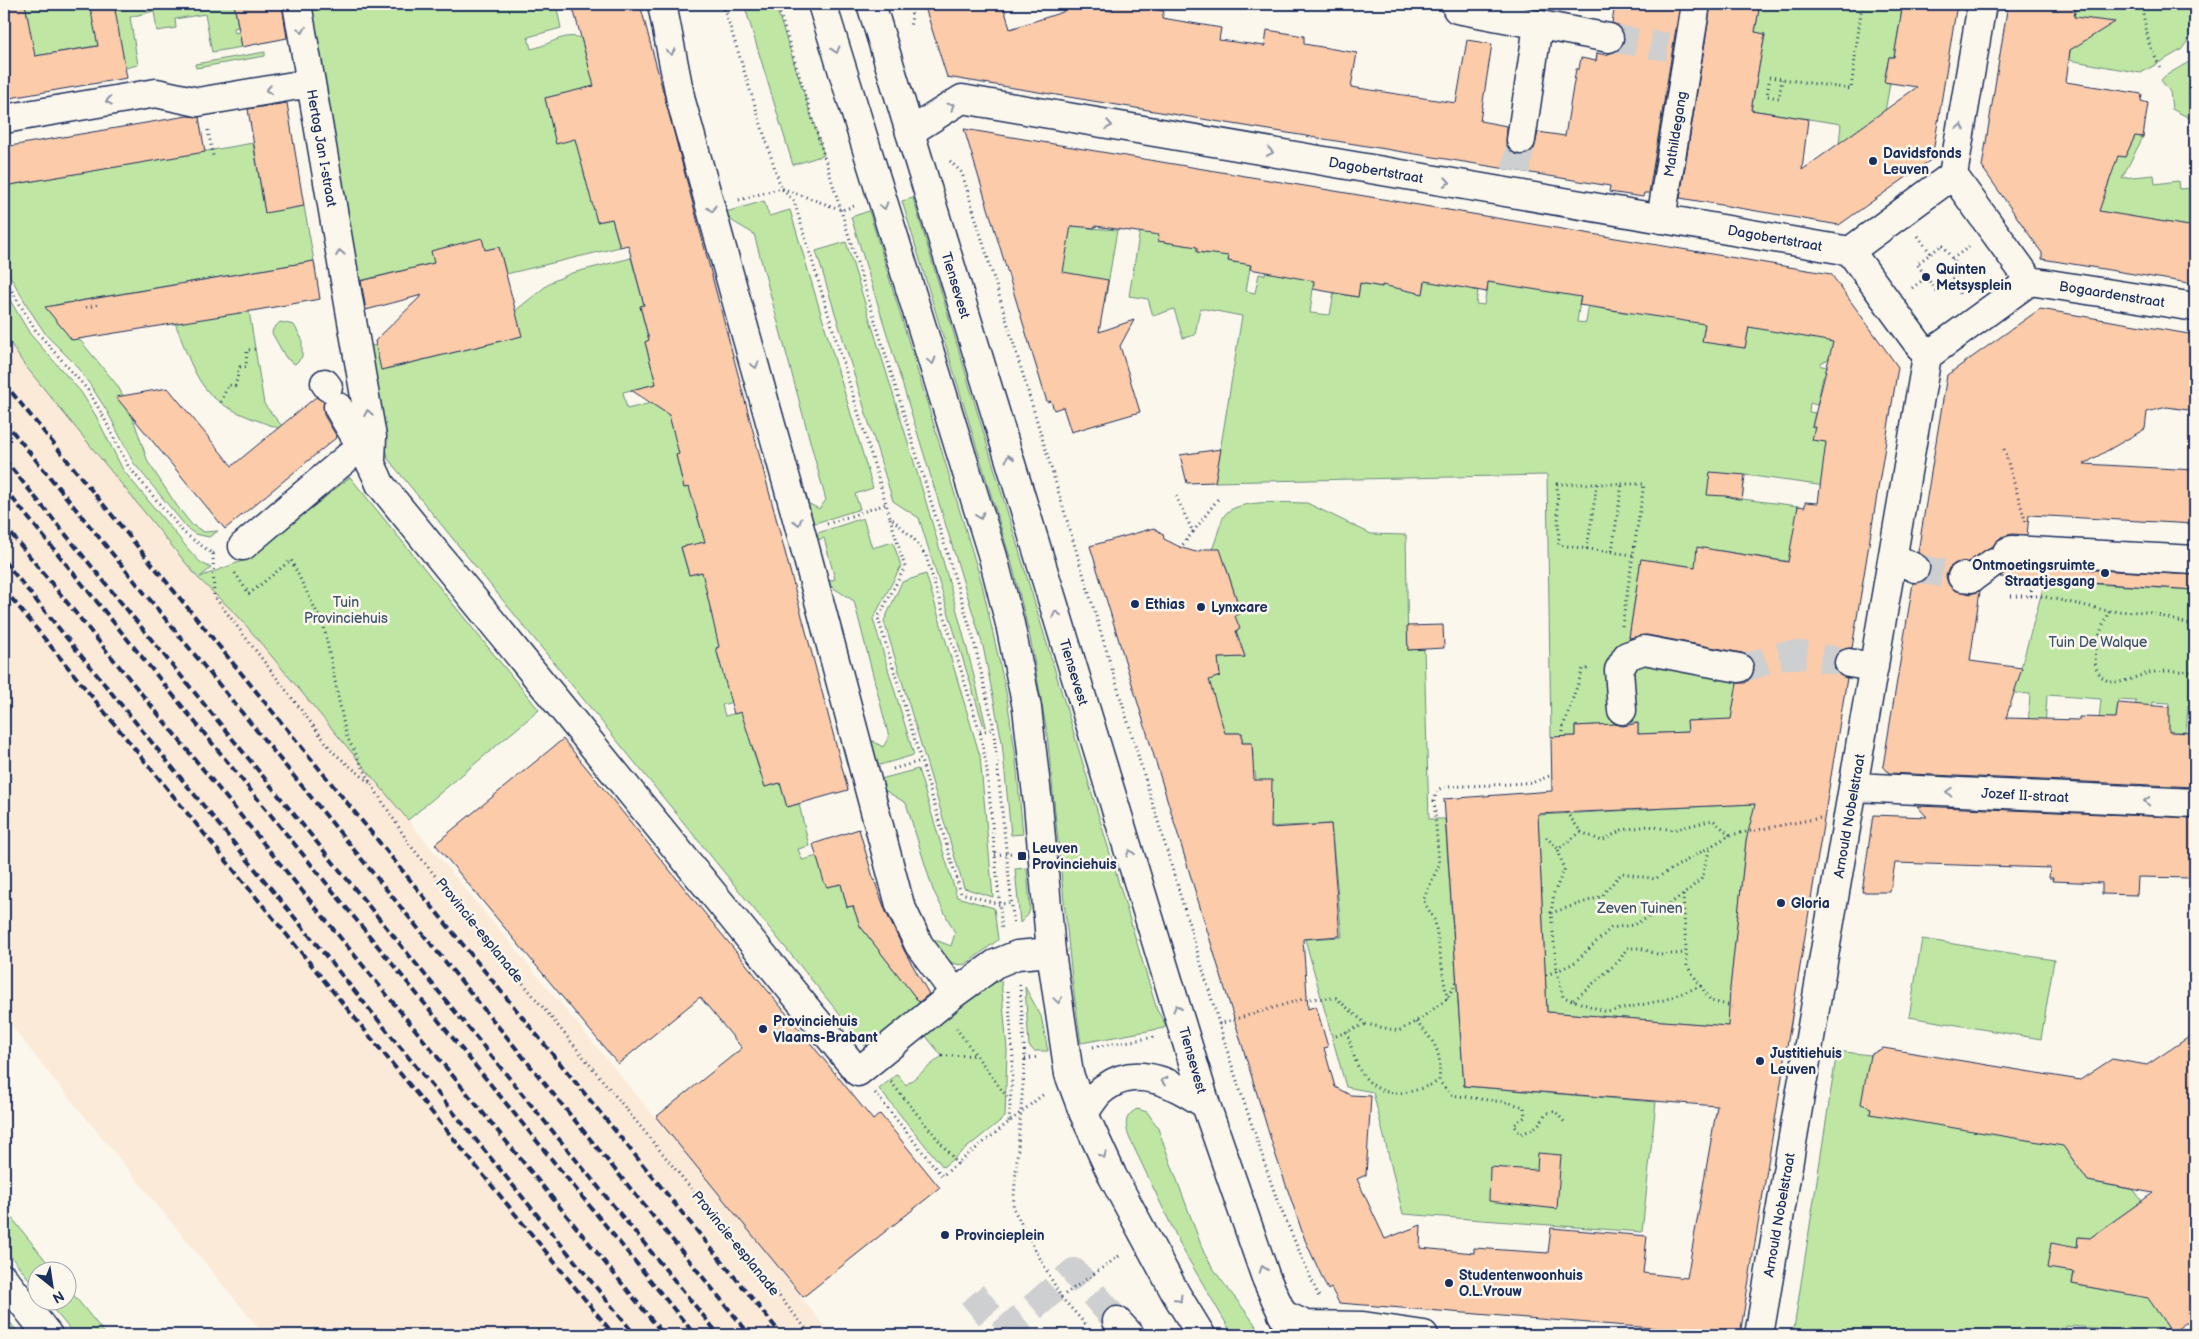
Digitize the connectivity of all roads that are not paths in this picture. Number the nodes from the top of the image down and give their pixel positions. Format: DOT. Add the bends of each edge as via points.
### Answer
graph roads {
  1 [pos="297,4"];
  2 [pos="662,4"];
  3 [pos="822,4"];
  4 [pos="871,4"];
  5 [pos="1458,4"];
  6 [pos="1696,4"];
  7 [pos="1982,4"];
  8 [pos="1538,25"];
  9 [pos="1609,38"];
  10 [pos="311,83"];
  11 [pos="4,119"];
  12 [pos="910,132"];
  13 [pos="1521,140"];
  14 [pos="1953,175"];
  15 [pos="1661,219"];
  16 [pos="1850,251"];
  17 [pos="2030,281"];
  18 [pos="2195,308"];
  19 [pos="1927,356"];
  20 [pos="330,392"];
  21 [pos="366,454"];
  22 [pos="234,549"];
  23 [pos="2195,560"];
  24 [pos="1962,576"];
  25 [pos="1740,668"];
  26 [pos="1622,710"];
  27 [pos="1854,787"];
  28 [pos="2195,803"];
  29 [pos="1051,952"];
  30 [pos="947,999"];
  31 [pos="1206,1105"];
  32 [pos="1084,1114"];
  33 [pos="4,1279"];
  34 [pos="1287,1325"];
  35 [pos="48,1335"];
  36 [pos="1201,1335"];
  37 [pos="1424,1335"];
  38 [pos="1759,1335"];
  1 -- 10 [label="street, one-way"];
  2 -- 30 [label="street, one-way" via="681,101 900,905"];
  3 -- 29 [label="street, one-way" via="993,557 1010,624 1027,708"];
  4 -- 12 [label="street, Tiensevest"];
  5 -- 8 [label="street" via="1457,9"];
  6 -- 15 [label="street, Mathildegang" via="1678,49"];
  14 -- 7 [label="street, one-way"];
  8 -- 9 [label="street"];
  8 -- 13 [label="street"];
  10 -- 11 [label="street, Hertog Jan I-straat, one-way" via="198,102 156,93"];
  21 -- 10 [label="street, Hertog Jan I-straat, one-way" via="372,437"];
  12 -- 15 [label="street, Dagobertstraat, one-way" via="962,99 1514,182"];
  31 -- 12 [label="street, Tiensevest, one-way"];
  14 -- 16 [label="street"];
  14 -- 17 [label="street"];
  15 -- 16 [label="street, Dagobertstraat"];
  16 -- 19 [label="street"];
  17 -- 18 [label="street, Bogaardenstraat"];
  17 -- 19 [label="street"];
  19 -- 27 [label="street, Arnould Nobelstraat" via="1904,562 1862,665"];
  20 -- 21 [label="street"];
  21 -- 22 [label="street"];
  21 -- 30 [label="street" via="380,484 865,1066"];
  23 -- 24 [label="street" via="2012,550 1972,578"];
  25 -- 26 [label="street" via="1644,650 1623,663"];
  28 -- 27 [label="street, Jozef II-straat, one-way"];
  27 -- 38 [label="street, Arnould Nobelstraat"];
  29 -- 30 [label="street" via="1011,957"];
  29 -- 32 [label="street, one-way" via="1069,1074"];
  31 -- 32 [label="street, one-way" via="1168,1082 1130,1078 1107,1085"];
  34 -- 31 [label="street, Tiensevest, one-way" via="1266,1278"];
  32 -- 36 [label="street, one-way" via="1113,1177"];
  33 -- 35 [label="street"];
  34 -- 37 [label="street" via="1363,1326"];
}
